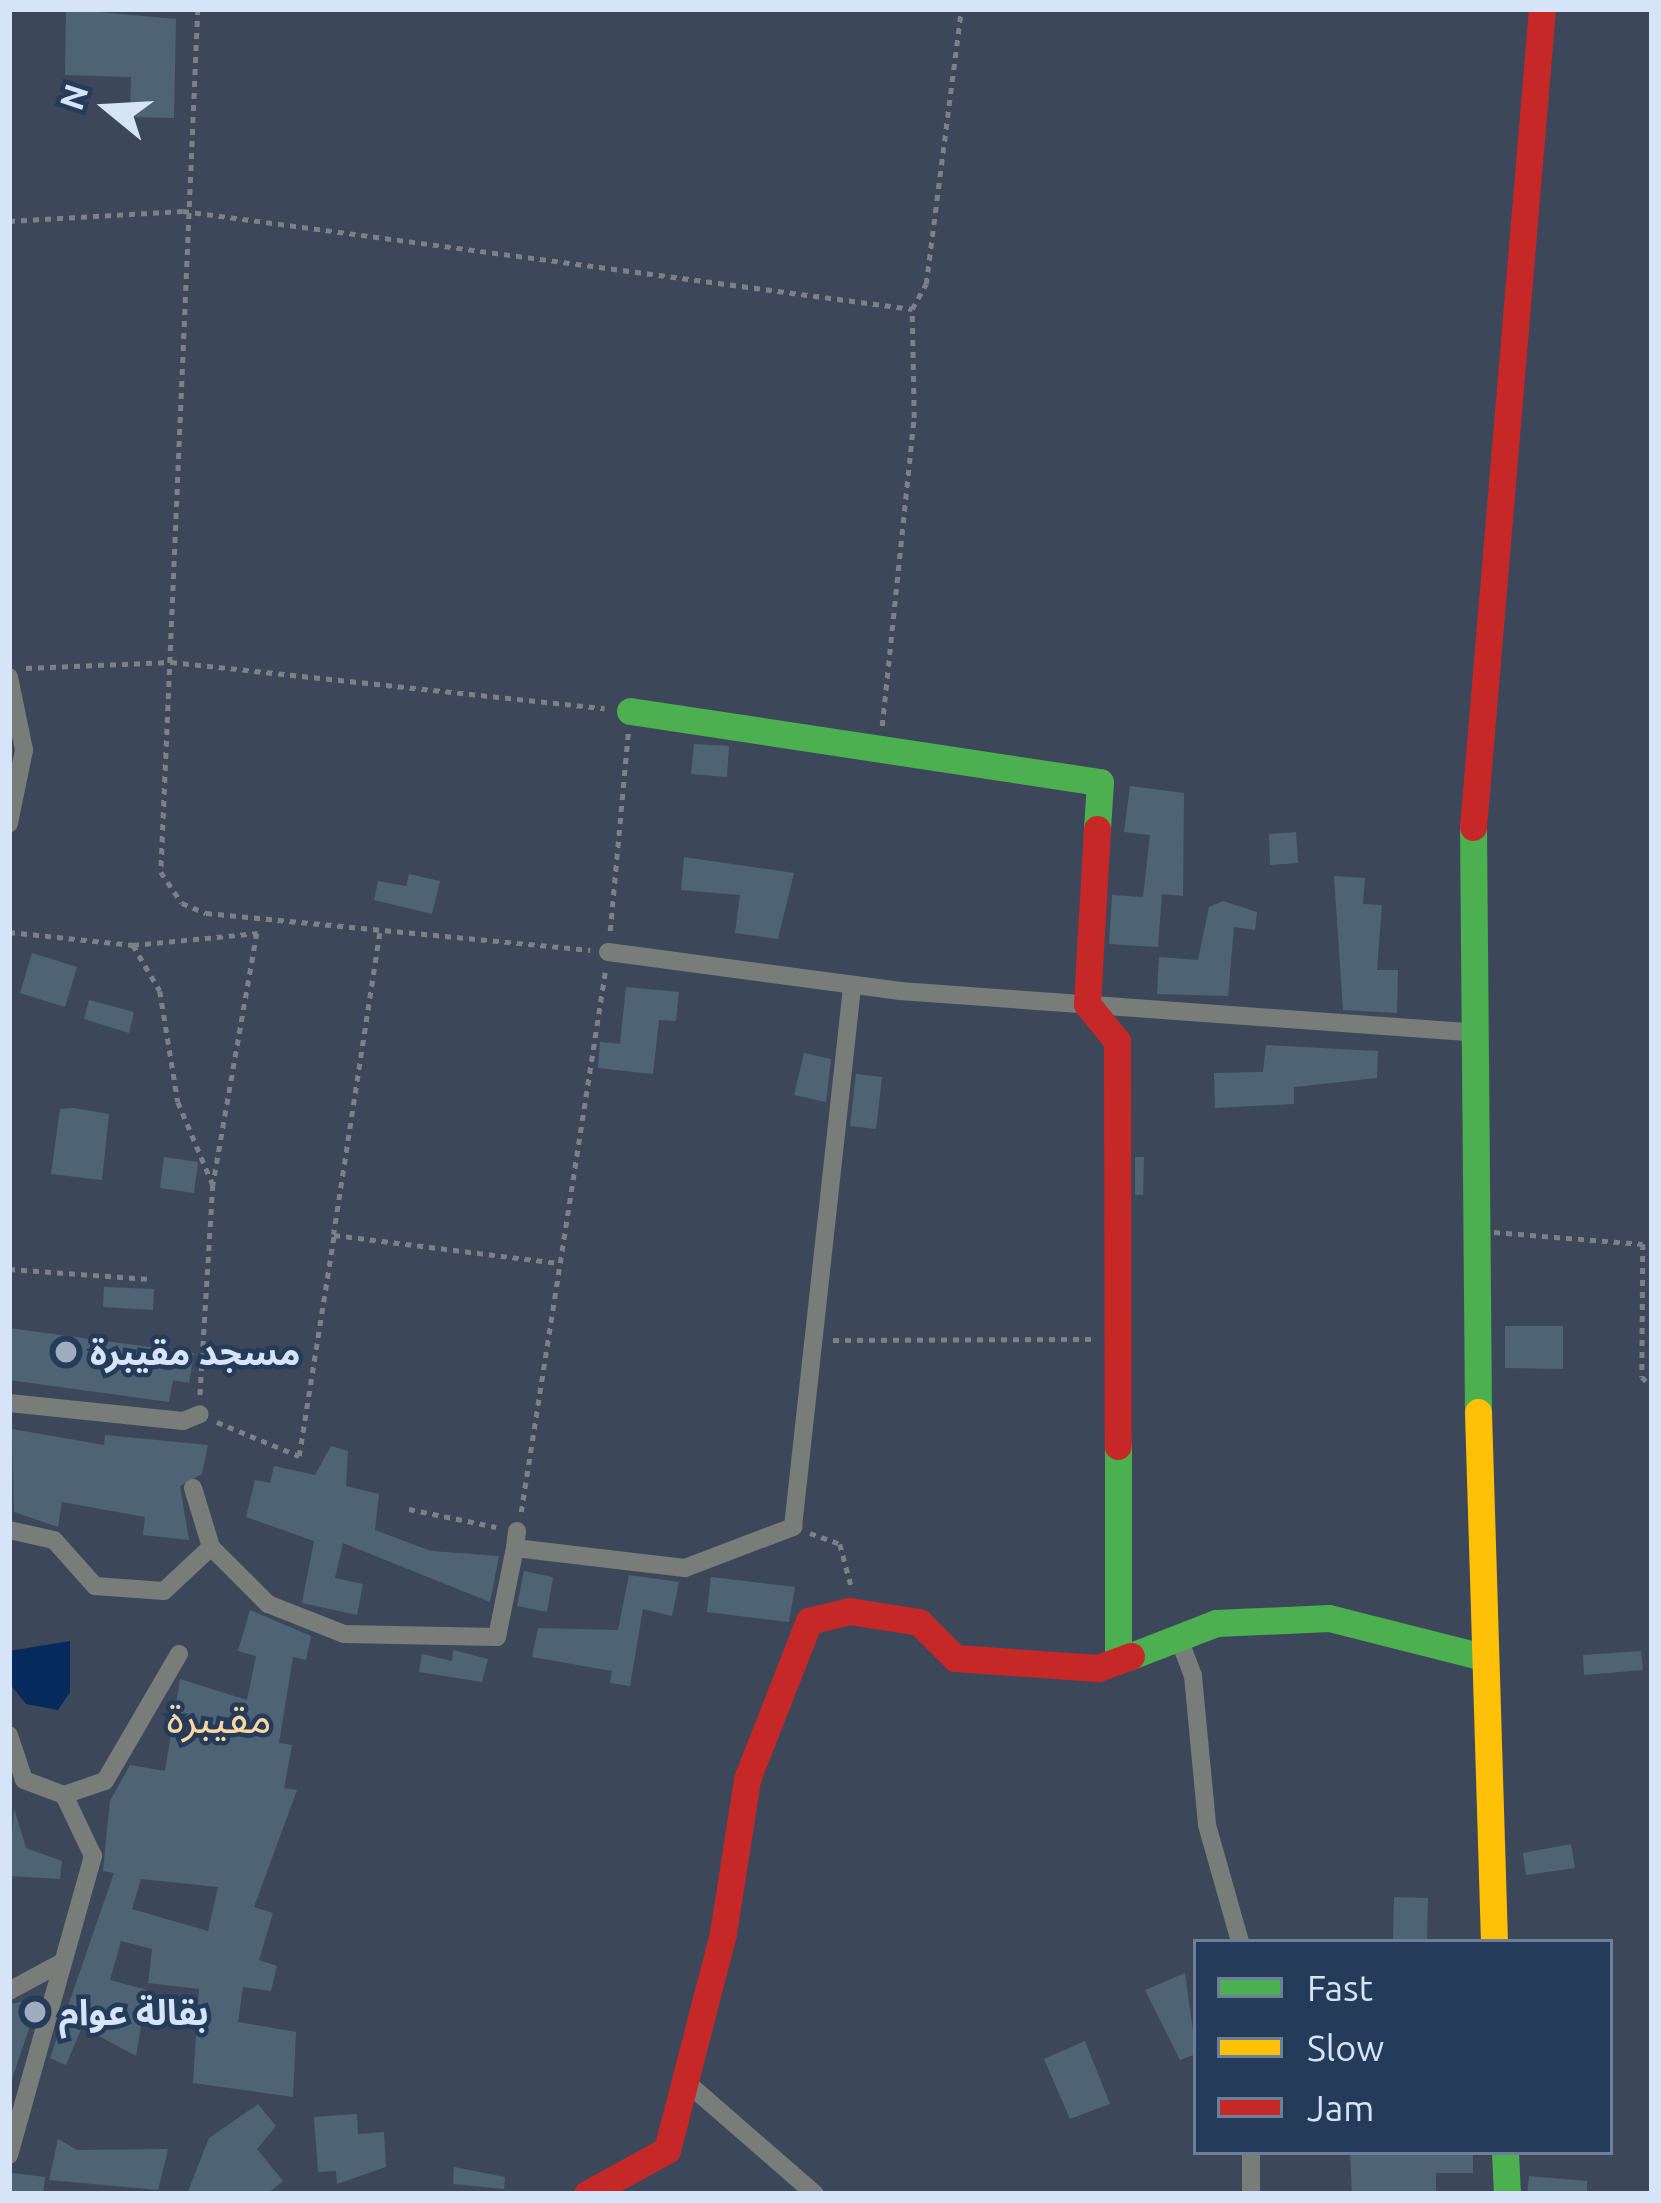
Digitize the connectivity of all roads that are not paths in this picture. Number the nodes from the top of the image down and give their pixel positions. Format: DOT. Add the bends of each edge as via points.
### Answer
graph roads {
  1 [pos="1542,9"];
  2 [pos="9,677"];
  3 [pos="630,711"];
  4 [pos="9,823"];
  5 [pos="608,952"];
  6 [pos="852,987"];
  7 [pos="1087,1004"];
  8 [pos="1467,1032"];
  9 [pos="9,1403"];
  10 [pos="200,1414"];
  11 [pos="193,1488"];
  12 [pos="9,1530"];
  13 [pos="211,1547"];
  14 [pos="1178,1636"];
  15 [pos="179,1654"];
  16 [pos="1118,1656"];
  17 [pos="1479,1656"];
  18 [pos="9,1735"];
  19 [pos="64,1795"];
  20 [pos="1239,1939"];
  21 [pos="1494,1939"];
  22 [pos="59,1964"];
  23 [pos="12,1984"];
  24 [pos="685,2081"];
  25 [pos="9,2155"];
  26 [pos="1251,2155"];
  27 [pos="1505,2155"];
  28 [pos="587,2194"];
  29 [pos="815,2194"];
  30 [pos="1252,2194"];
  31 [pos="1507,2194"];
  1 -- 8 [label="street" via="1477,679"];
  2 -- 4 [label="street" via="24,750"];
  3 -- 7 [label="street" via="1100,782"];
  5 -- 6 [label="street"];
  6 -- 7 [label="street"];
  6 -- 13 [label="street" via="793,1527 685,1568 516,1540 491,1640 344,1634 268,1604"];
  7 -- 8 [label="street"];
  7 -- 16 [label="street" via="1117,1041"];
  8 -- 17 [label="street"];
  9 -- 10 [label="street" via="183,1421"];
  11 -- 13 [label="street"];
  12 -- 13 [label="street" via="53,1540 95,1586 164,1591"];
  14 -- 16 [label="street"];
  14 -- 17 [label="street" via="1329,1618"];
  14 -- 20 [label="street" via="1193,1676 1207,1825"];
  15 -- 19 [label="street" via="104,1780"];
  16 -- 24 [label="street" via="1099,1668 955,1658 920,1622 849,1611 809,1621 747,1779"];
  17 -- 21 [label="street"];
  18 -- 19 [label="street" via="24,1780"];
  19 -- 22 [label="street" via="93,1856"];
  22 -- 23 [label="street"];
  22 -- 25 [label="street"];
  24 -- 28 [label="street" via="667,2150"];
  24 -- 29 [label="street"];
  26 -- 30 [label="street"];
  27 -- 31 [label="street"];
}
